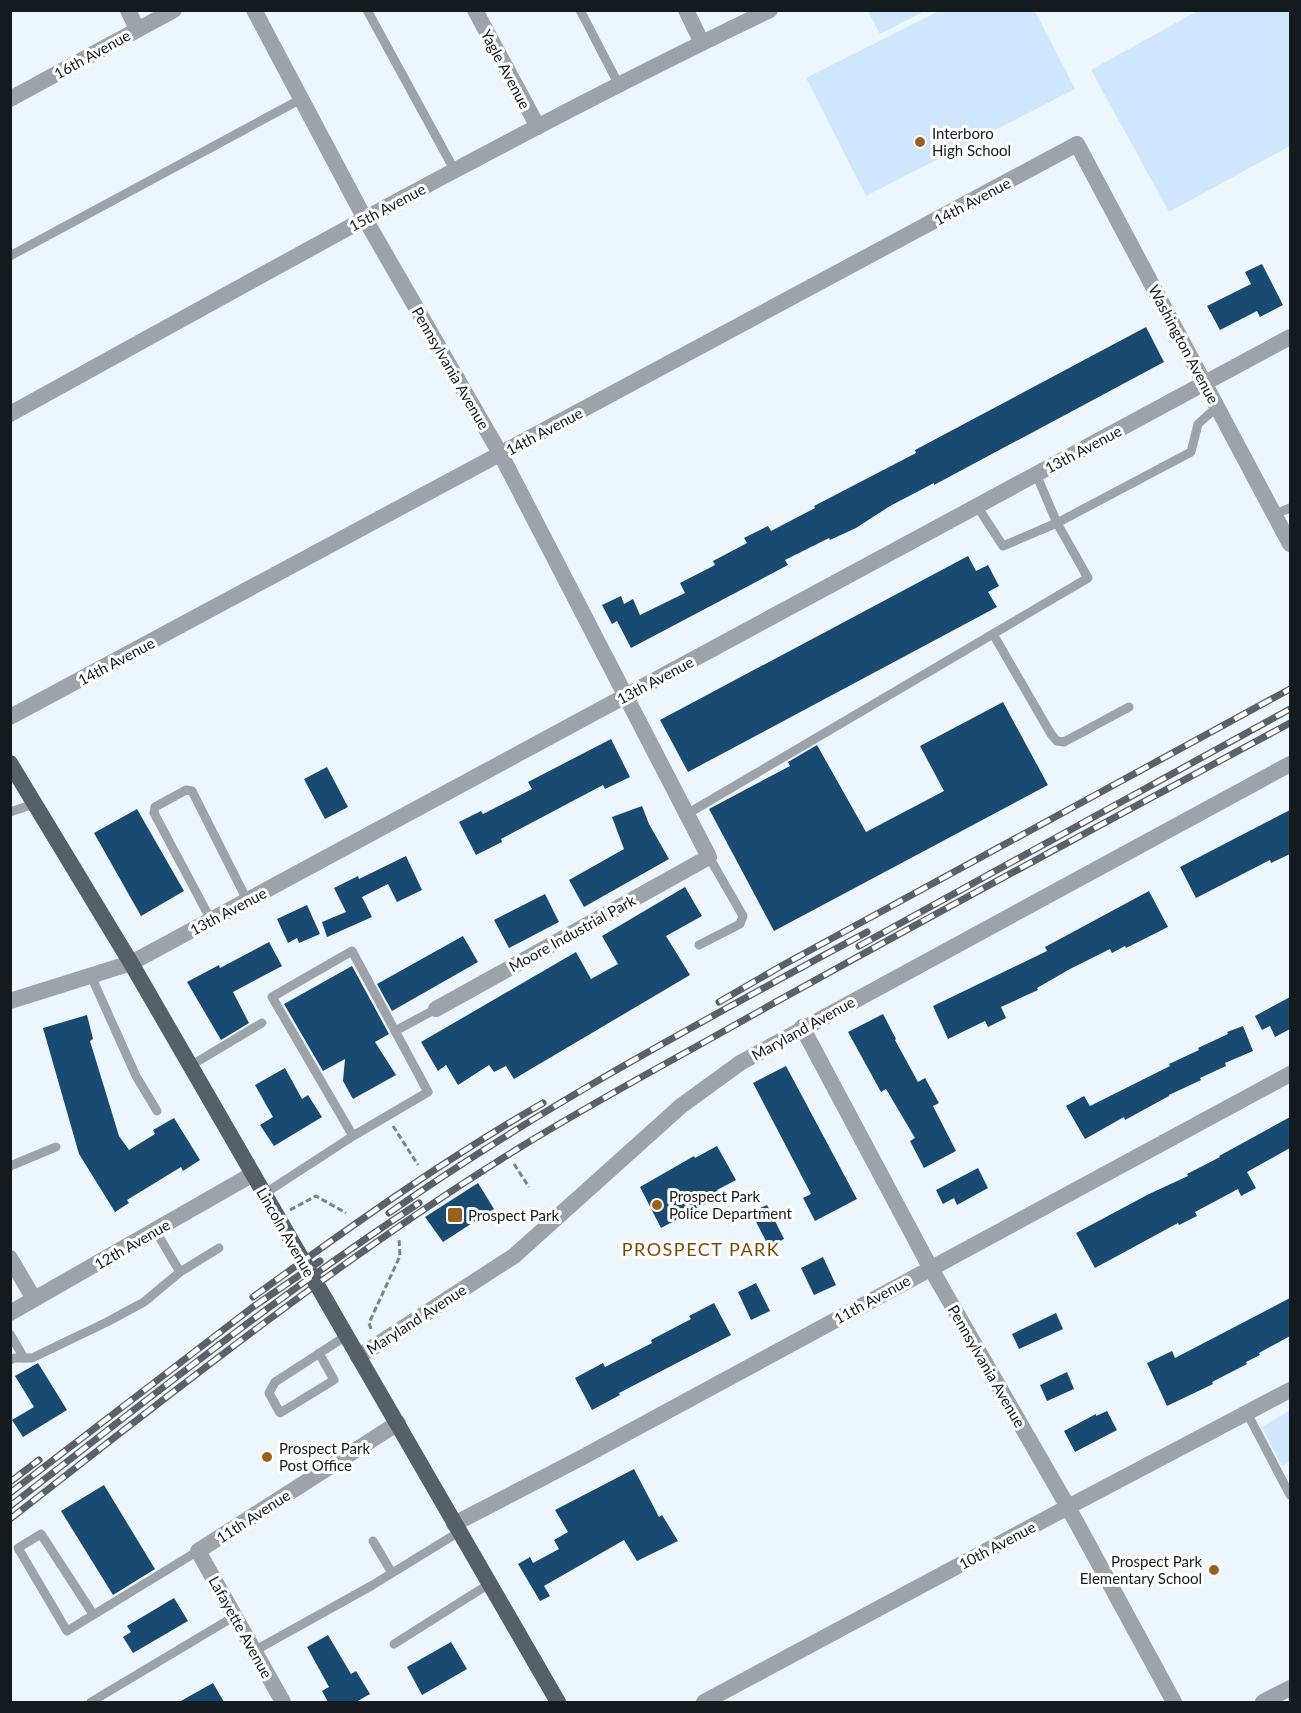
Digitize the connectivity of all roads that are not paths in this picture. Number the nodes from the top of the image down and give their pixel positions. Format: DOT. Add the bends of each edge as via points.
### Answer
graph roads {
  1 [pos="128,10"];
  2 [pos="174,10"];
  3 [pos="254,10"];
  4 [pos="367,10"];
  5 [pos="475,10"];
  6 [pos="580,10"];
  7 [pos="686,10"];
  8 [pos="770,10"];
  9 [pos="137,29"];
  10 [pos="702,43"];
  11 [pos="619,86"];
  12 [pos="10,99"];
  13 [pos="301,99"];
  14 [pos="538,127"];
  15 [pos="1077,144"];
  16 [pos="455,171"];
  17 [pos="365,219"];
  18 [pos="10,256"];
  19 [pos="1290,336"];
  20 [pos="1204,383"];
  21 [pos="1217,407"];
  22 [pos="10,414"];
  23 [pos="501,455"];
  24 [pos="1036,474"];
  25 [pos="977,506"];
  26 [pos="1282,511"];
  27 [pos="1057,523"];
  28 [pos="1290,544"];
  29 [pos="993,634"];
  30 [pos="627,695"];
  31 [pos="1129,707"];
  32 [pos="10,717"];
  33 [pos="10,763"];
  34 [pos="1290,764"];
  35 [pos="34,804"];
  36 [pos="10,812"];
  37 [pos="687,814"];
  38 [pos="709,857"];
  39 [pos="247,900"];
  40 [pos="211,920"];
  41 [pos="699,945"];
  42 [pos="131,963"];
  43 [pos="91,976"];
  44 [pos="10,1001"];
  45 [pos="436,1009"];
  46 [pos="262,1023"];
  47 [pos="802,1027"];
  48 [pos="395,1031"];
  49 [pos="190,1066"];
  50 [pos="1290,1074"];
  51 [pos="157,1111"];
  52 [pos="353,1136"];
  53 [pos="57,1147"];
  54 [pos="10,1166"];
  55 [pos="253,1174"];
  56 [pos="264,1194"];
  57 [pos="155,1230"];
  58 [pos="219,1248"];
  59 [pos="10,1258"];
  60 [pos="930,1267"];
  61 [pos="180,1272"];
  62 [pos="34,1299"];
  63 [pos="10,1313"];
  64 [pos="10,1334"];
  65 [pos="346,1336"];
  66 [pos="319,1353"];
  67 [pos="358,1356"];
  68 [pos="24,1358"];
  69 [pos="10,1360"];
  70 [pos="1290,1390"];
  71 [pos="1247,1413"];
  72 [pos="398,1423"];
  73 [pos="1290,1495"];
  74 [pos="1068,1507"];
  75 [pos="457,1528"];
  76 [pos="373,1541"];
  77 [pos="198,1551"];
  78 [pos="392,1573"];
  79 [pos="489,1584"];
  80 [pos="93,1614"];
  81 [pos="235,1616"];
  82 [pos="394,1644"];
  83 [pos="254,1651"];
  84 [pos="1289,1693"];
  85 [pos="91,1702"];
  86 [pos="283,1702"];
  87 [pos="558,1702"];
  88 [pos="704,1702"];
  89 [pos="1173,1702"];
  90 [pos="1263,1702"];
  1 -- 9 [label="street"];
  2 -- 9 [label="street, 16th Avenue"];
  3 -- 13 [label="street, Pennsylvania Avenue"];
  4 -- 16 [label="lane"];
  5 -- 14 [label="street, Yagle Avenue"];
  6 -- 11 [label="lane"];
  7 -- 10 [label="street"];
  8 -- 10 [label="street, 15th Avenue"];
  9 -- 12 [label="street, 16th Avenue"];
  10 -- 11 [label="street, 15th Avenue"];
  11 -- 14 [label="street, 15th Avenue"];
  13 -- 17 [label="street, Pennsylvania Avenue"];
  13 -- 18 [label="lane"];
  14 -- 16 [label="street, 15th Avenue"];
  15 -- 20 [label="street, Washington Avenue"];
  15 -- 23 [label="street, 14th Avenue"];
  16 -- 17 [label="street, 15th Avenue"];
  17 -- 22 [label="street, 15th Avenue"];
  17 -- 23 [label="street, Pennsylvania Avenue"];
  19 -- 20 [label="street, 13th Avenue"];
  20 -- 21 [label="street, Washington Avenue"];
  20 -- 24 [label="street, 13th Avenue"];
  21 -- 26 [label="street, Washington Avenue"];
  21 -- 27 [label="lane" via="1198,424 1191,452"];
  23 -- 30 [label="street, Pennsylvania Avenue"];
  23 -- 32 [label="street, 14th Avenue"];
  24 -- 25 [label="street, 13th Avenue"];
  24 -- 27 [label="lane"];
  25 -- 27 [label="lane" via="1003,546"];
  25 -- 30 [label="street, 13th Avenue"];
  26 -- 28 [label="street, Washington Avenue"];
  27 -- 29 [label="lane" via="1088,578"];
  29 -- 31 [label="lane" via="1057,741 1064,742"];
  29 -- 37 [label="lane"];
  30 -- 37 [label="street, Pennsylvania Avenue"];
  30 -- 39 [label="street, 13th Avenue"];
  33 -- 35 [label="main road, Lincoln Avenue"];
  34 -- 47 [label="street, Maryland Avenue"];
  35 -- 36 [label="lane"];
  35 -- 42 [label="main road, Lincoln Avenue"];
  37 -- 38 [label="street, Pennsylvania Avenue"];
  38 -- 41 [label="lane" via="743,916 740,924"];
  38 -- 45 [label="street, Moore Industrial Park"];
  39 -- 40 [label="street, 13th Avenue"];
  39 -- 40 [label="lane" via="192,791 186,790 155,807 154,813"];
  40 -- 42 [label="street, 13th Avenue"];
  42 -- 43 [label="street, 13th Avenue"];
  42 -- 49 [label="main road, Lincoln Avenue"];
  43 -- 44 [label="street, 13th Avenue"];
  43 -- 51 [label="lane" via="136,1076"];
  45 -- 48 [label="lane"];
  46 -- 49 [label="lane"];
  47 -- 60 [label="street, Pennsylvania Avenue"];
  47 -- 67 [label="street, Maryland Avenue" via="740,1063 681,1106 514,1256"];
  48 -- 52 [label="lane" via="428,1092"];
  48 -- 52 [label="lane" via="352,951 272,997"];
  49 -- 55 [label="main road, Lincoln Avenue"];
  50 -- 60 [label="street, 11th Avenue"];
  52 -- 56 [label="lane"];
  53 -- 54 [label="lane"];
  55 -- 56 [label="main road, Lincoln Avenue"];
  55 -- 57 [label="street, 12th Avenue"];
  56 -- 65 [label="main road, Lincoln Avenue"];
  57 -- 61 [label="lane"];
  57 -- 62 [label="street, 12th Avenue"];
  58 -- 61 [label="lane"];
  59 -- 62 [label="street"];
  60 -- 74 [label="street, Pennsylvania Avenue"];
  60 -- 75 [label="street, 11th Avenue"];
  61 -- 68 [label="lane" via="144,1302 32,1358"];
  62 -- 63 [label="street, 12th Avenue"];
  64 -- 68 [label="lane"];
  65 -- 66 [label="lane"];
  65 -- 67 [label="main road, Lincoln Avenue"];
  66 -- 66 [label="lane" via="275,1382 269,1394 280,1413 334,1380"];
  67 -- 72 [label="main road, Lincoln Avenue"];
  68 -- 69 [label="lane"];
  70 -- 71 [label="street, 10th Avenue"];
  71 -- 73 [label="lane"];
  71 -- 74 [label="street, 10th Avenue"];
  72 -- 75 [label="main road, Lincoln Avenue"];
  72 -- 77 [label="street, 11th Avenue"];
  74 -- 88 [label="street, 10th Avenue"];
  74 -- 89 [label="street, Pennsylvania Avenue"];
  75 -- 78 [label="lane"];
  75 -- 79 [label="main road, Lincoln Avenue"];
  76 -- 78 [label="lane"];
  77 -- 80 [label="lane"];
  77 -- 81 [label="street, Lafayette Avenue"];
  78 -- 83 [label="lane"];
  79 -- 82 [label="lane"];
  79 -- 87 [label="main road, Lincoln Avenue"];
  80 -- 80 [label="lane" via="67,1631 18,1548 42,1534"];
  81 -- 83 [label="street, Lafayette Avenue"];
  81 -- 85 [label="lane"];
  83 -- 86 [label="street, Lafayette Avenue"];
  84 -- 90 [label="street"];
}
